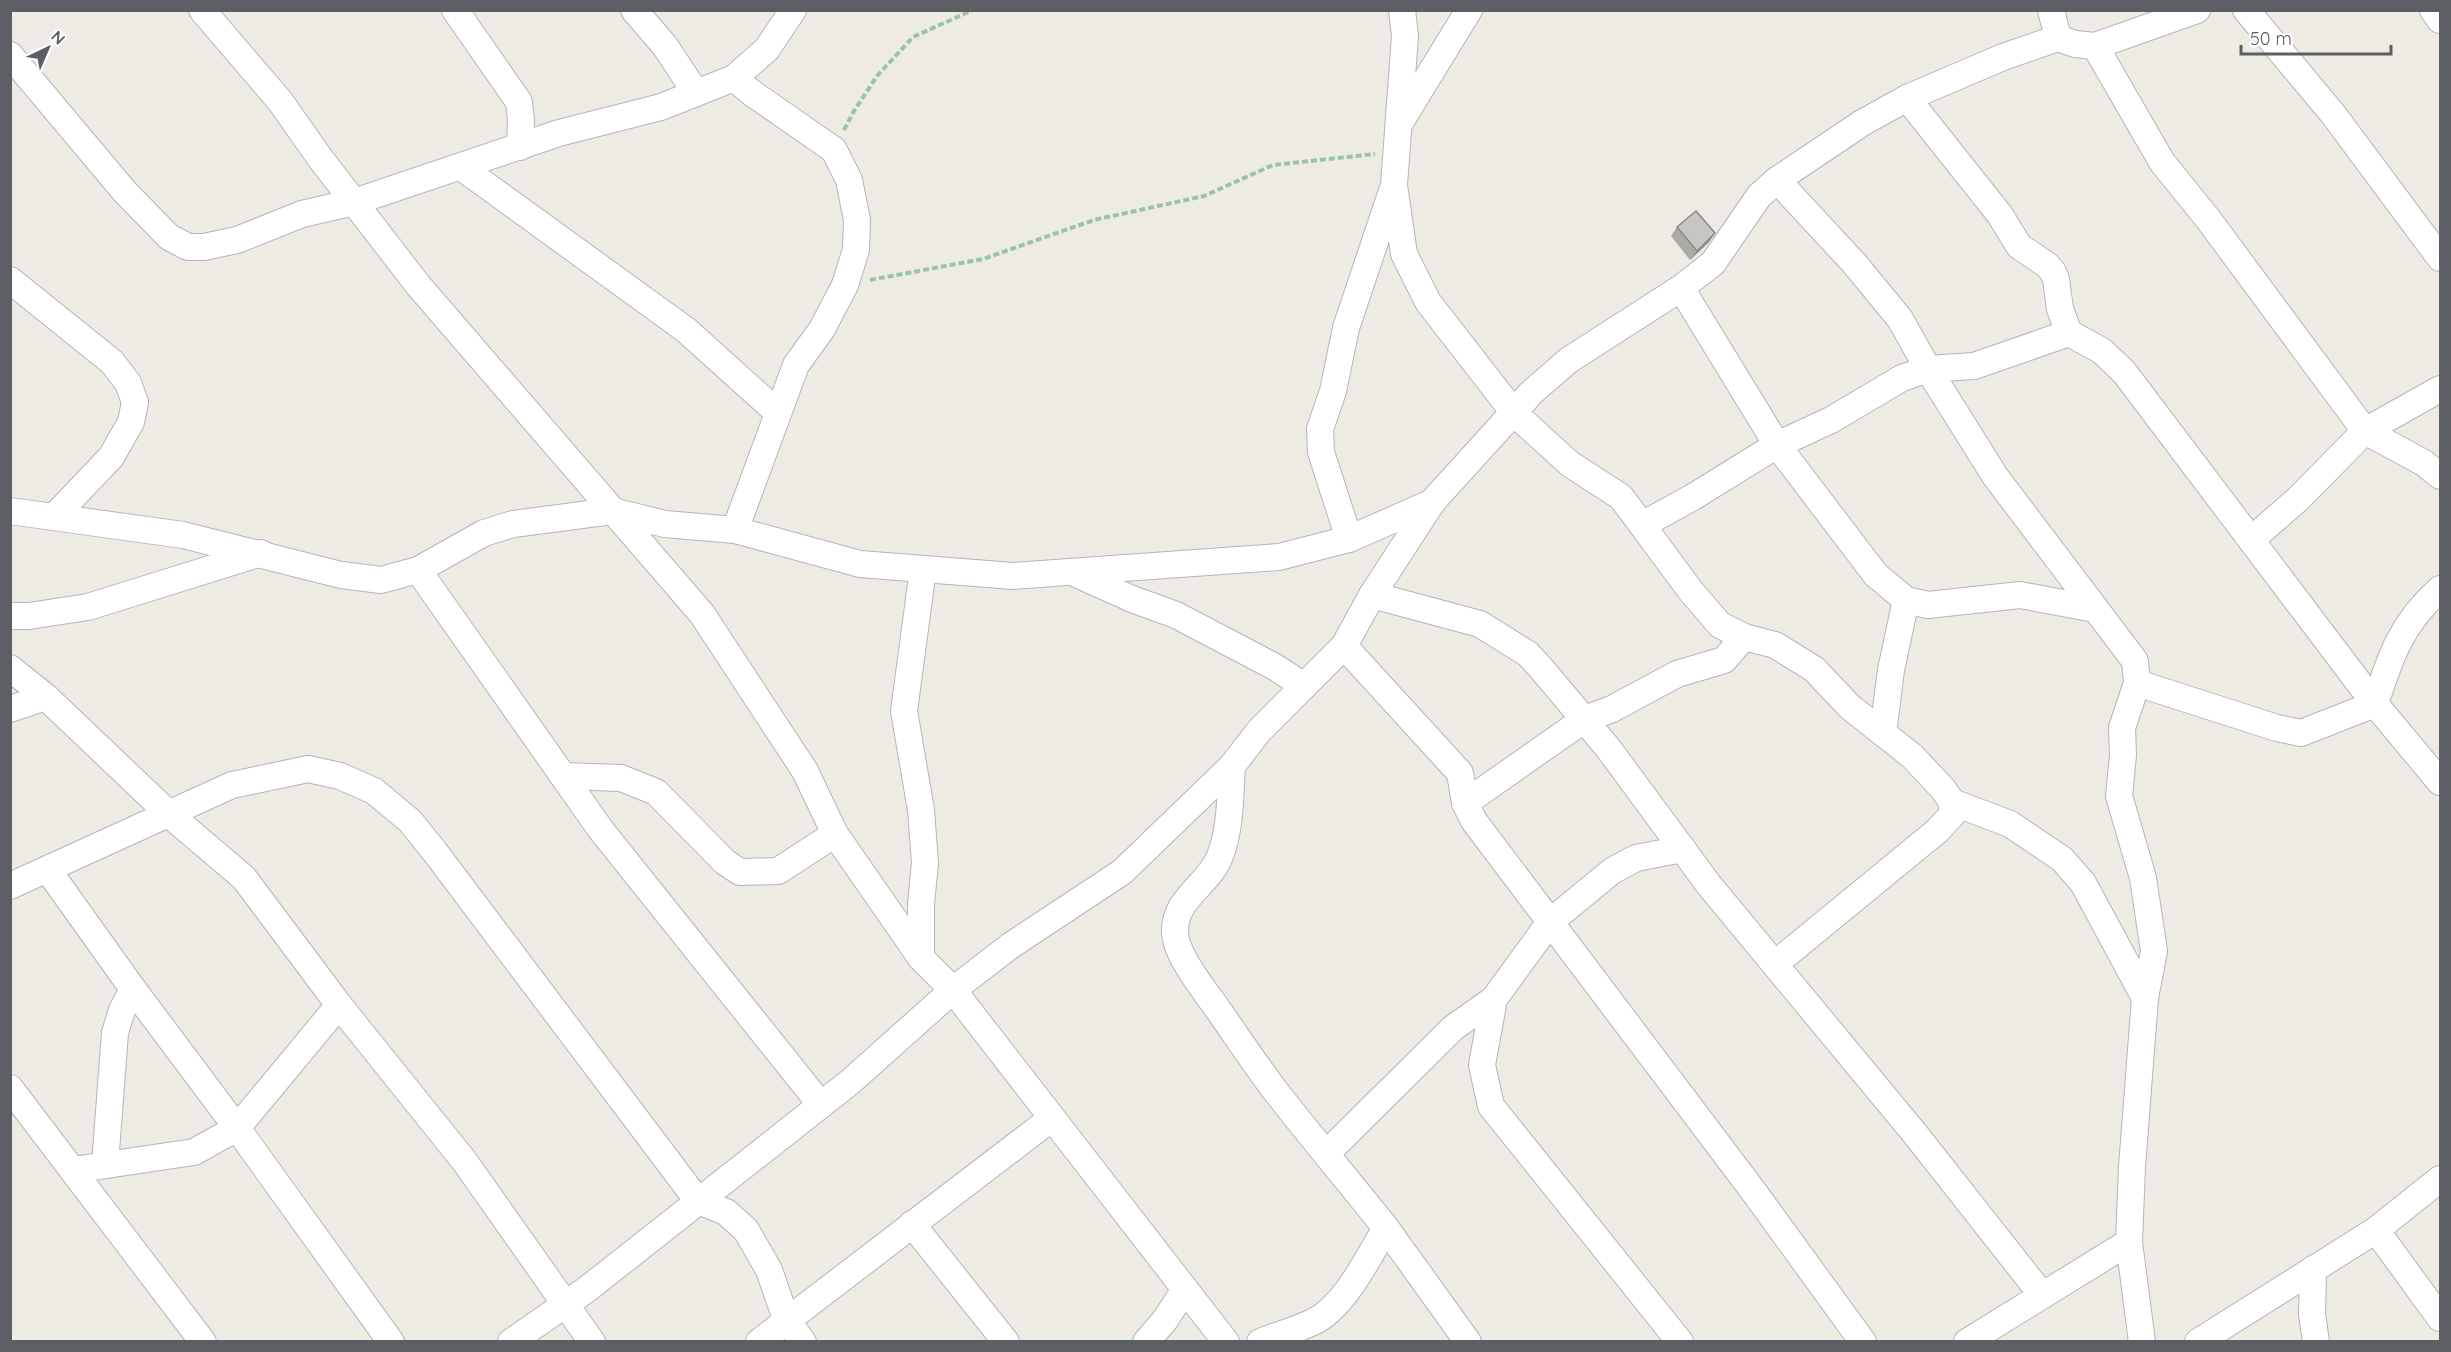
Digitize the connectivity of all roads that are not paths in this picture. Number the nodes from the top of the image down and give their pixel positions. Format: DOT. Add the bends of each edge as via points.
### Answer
graph roads {
  1 [pos="202,10"];
  2 [pos="455,10"];
  3 [pos="634,10"];
  4 [pos="793,10"];
  5 [pos="1402,10"];
  6 [pos="1468,10"];
  7 [pos="2051,10"];
  8 [pos="2197,10"];
  9 [pos="2246,10"];
  10 [pos="2433,10"];
  11 [pos="2440,20"];
  12 [pos="2058,38"];
  13 [pos="2095,46"];
  14 [pos="10,55"];
  15 [pos="734,78"];
  16 [pos="696,93"];
  17 [pos="1907,98"];
  18 [pos="1398,127"];
  19 [pos="520,147"];
  20 [pos="461,167"];
  21 [pos="1777,180"];
  22 [pos="1394,184"];
  23 [pos="354,202"];
  24 [pos="2440,258"];
  25 [pos="10,280"];
  26 [pos="1681,288"];
  27 [pos="2069,333"];
  28 [pos="1928,369"];
  29 [pos="2440,389"];
  30 [pos="777,412"];
  31 [pos="1515,414"];
  32 [pos="2365,431"];
  33 [pos="1777,445"];
  34 [pos="2440,476"];
  35 [pos="1433,501"];
  36 [pos="10,511"];
  37 [pos="612,511"];
  38 [pos="54,517"];
  39 [pos="1641,525"];
  40 [pos="735,530"];
  41 [pos="1349,539"];
  42 [pos="2251,540"];
  43 [pos="262,553"];
  44 [pos="923,569"];
  45 [pos="418,570"];
  46 [pos="1071,571"];
  47 [pos="2440,589"];
  48 [pos="1372,595"];
  49 [pos="1906,600"];
  50 [pos="2095,609"];
  51 [pos="10,616"];
  52 [pos="1744,637"];
  53 [pos="1344,646"];
  54 [pos="10,668"];
  55 [pos="2137,683"];
  56 [pos="1304,686"];
  57 [pos="46,697"];
  58 [pos="2375,704"];
  59 [pos="10,709"];
  60 [pos="1585,719"];
  61 [pos="1883,733"];
  62 [pos="1232,766"];
  63 [pos="562,776"];
  64 [pos="2440,782"];
  65 [pos="1465,802"];
  66 [pos="1952,802"];
  67 [pos="170,815"];
  68 [pos="835,834"];
  69 [pos="1683,849"];
  70 [pos="48,870"];
  71 [pos="10,886"];
  72 [pos="1550,922"];
  73 [pos="921,958"];
  74 [pos="1775,964"];
  75 [pos="133,989"];
  76 [pos="953,990"];
  77 [pos="2145,998"];
  78 [pos="1494,999"];
  79 [pos="339,1005"];
  80 [pos="10,1088"];
  81 [pos="821,1105"];
  82 [pos="1052,1118"];
  83 [pos="237,1128"];
  84 [pos="1326,1154"];
  85 [pos="105,1164"];
  86 [pos="73,1170"];
  87 [pos="2440,1179"];
  88 [pos="698,1201"];
  89 [pos="912,1224"];
  90 [pos="1386,1228"];
  91 [pos="2376,1230"];
  92 [pos="2129,1242"];
  93 [pos="2313,1269"];
  94 [pos="1185,1289"];
  95 [pos="2042,1295"];
  96 [pos="564,1304"];
  97 [pos="2440,1318"];
  98 [pos="786,1319"];
  99 [pos="203,1341"];
  100 [pos="391,1341"];
  101 [pos="511,1341"];
  102 [pos="592,1341"];
  103 [pos="759,1341"];
  104 [pos="803,1341"];
  105 [pos="1006,1341"];
  106 [pos="1146,1341"];
  107 [pos="1226,1341"];
  108 [pos="1260,1341"];
  109 [pos="1468,1341"];
  110 [pos="1680,1341"];
  111 [pos="1863,1341"];
  112 [pos="1967,1341"];
  113 [pos="2142,1341"];
  114 [pos="2198,1341"];
  115 [pos="2316,1341"];
  1 -- 23 [label="street" via="280,101"];
  2 -- 19 [label="street" via="519,102"];
  3 -- 16 [label="street" via="665,46"];
  4 -- 15 [label="street" via="767,49"];
  5 -- 18 [label="street" via="1405,36"];
  6 -- 18 [label="street"];
  7 -- 12 [label="street"];
  8 -- 13 [label="street"];
  9 -- 24 [label="street" via="2333,114"];
  10 -- 11 [label="street"];
  12 -- 13 [label="street"];
  12 -- 17 [label="street" via="2002,57"];
  13 -- 32 [label="street" via="2162,162"];
  14 -- 23 [label="street" via="125,192 169,237 188,247 237,240 302,214"];
  15 -- 16 [label="street"];
  15 -- 30 [label="street" via="834,150 849,180 857,220 856,250 845,285 822,329 796,365"];
  16 -- 19 [label="street"];
  17 -- 21 [label="street"];
  17 -- 27 [label="street" via="2000,215 2019,246 2053,272"];
  18 -- 22 [label="street"];
  19 -- 20 [label="street"];
  20 -- 23 [label="street"];
  20 -- 30 [label="street" via="686,330"];
  21 -- 26 [label="street" via="1759,196 1713,263"];
  21 -- 28 [label="street" via="1900,319"];
  22 -- 31 [label="street" via="1404,254 1428,302"];
  22 -- 41 [label="street" via="1346,328 1333,391 1320,429 1321,452"];
  23 -- 37 [label="street" via="418,285"];
  25 -- 38 [label="street" via="112,362 128,383 135,402 122,442"];
  26 -- 31 [label="street" via="1569,360 1532,392"];
  26 -- 33 [label="street"];
  27 -- 28 [label="street" via="1974,366"];
  27 -- 42 [label="street" via="2102,351 2124,372"];
  28 -- 33 [label="street" via="1902,378 1831,420"];
  28 -- 50 [label="street" via="1995,476"];
  29 -- 32 [label="street"];
  30 -- 40 [label="street"];
  31 -- 35 [label="street"];
  31 -- 39 [label="street" via="1570,464 1621,497"];
  32 -- 34 [label="street"];
  32 -- 42 [label="street"];
  33 -- 39 [label="street"];
  33 -- 49 [label="street" via="1876,575"];
  35 -- 41 [label="street"];
  35 -- 48 [label="street"];
  36 -- 38 [label="street"];
  37 -- 40 [label="street" via="665,524"];
  37 -- 45 [label="street" via="513,524 484,533"];
  37 -- 68 [label="street" via="708,622 805,771"];
  38 -- 43 [label="street" via="183,535"];
  39 -- 52 [label="street" via="1720,625"];
  40 -- 44 [label="street" via="860,564"];
  41 -- 46 [label="street" via="1279,557"];
  42 -- 58 [label="street"];
  43 -- 45 [label="street" via="341,575 381,580"];
  43 -- 51 [label="street" via="88,607"];
  44 -- 46 [label="street" via="1013,576"];
  44 -- 73 [label="street" via="903,711 921,810 925,863"];
  45 -- 63 [label="street"];
  46 -- 56 [label="street" via="1176,615"];
  47 -- 58 [label="street" via="2421,606 2399,637"];
  48 -- 53 [label="street"];
  48 -- 60 [label="street" via="1480,624 1528,654"];
  49 -- 50 [label="street" via="1928,606 2020,595"];
  49 -- 61 [label="street" via="1890,670"];
  50 -- 55 [label="street" via="2135,661"];
  52 -- 60 [label="street" via="1724,660 1677,674"];
  52 -- 61 [label="street" via="1775,645 1814,669 1850,707"];
  53 -- 56 [label="street"];
  53 -- 65 [label="street" via="1460,773"];
  54 -- 57 [label="street"];
  55 -- 58 [label="street" via="2301,733"];
  55 -- 77 [label="street" via="2122,728 2119,796 2150,914 2154,951"];
  56 -- 62 [label="street" via="1258,731"];
  57 -- 59 [label="street"];
  57 -- 67 [label="street"];
  58 -- 64 [label="street"];
  60 -- 65 [label="street"];
  60 -- 69 [label="street"];
  61 -- 66 [label="street" via="1912,756"];
  62 -- 76 [label="street" via="1122,872 1038,926"];
  62 -- 84 [label="street" via="1227,832 1220,858 1204,882 1186,898 1174,933 1181,954 1203,988 1276,1092"];
  63 -- 68 [label="street" via="621,778 656,792 725,862 740,872 778,871"];
  63 -- 81 [label="street" via="601,831"];
  65 -- 72 [label="street" via="1474,821"];
  66 -- 74 [label="street" via="1952,815 1936,831"];
  66 -- 77 [label="street" via="2010,824 2062,859 2083,883"];
  67 -- 70 [label="street"];
  67 -- 79 [label="street" via="244,878"];
  67 -- 88 [label="street" via="232,785 308,769 340,776 374,791 410,820"];
  68 -- 73 [label="street"];
  69 -- 72 [label="street" via="1636,858 1612,871"];
  69 -- 74 [label="street"];
  70 -- 71 [label="street"];
  70 -- 75 [label="street"];
  72 -- 78 [label="street"];
  72 -- 111 [label="street"];
  73 -- 76 [label="street"];
  74 -- 95 [label="street"];
  75 -- 83 [label="street"];
  75 -- 85 [label="street" via="115,1033"];
  76 -- 81 [label="street"];
  76 -- 82 [label="street"];
  77 -- 92 [label="street"];
  78 -- 84 [label="street" via="1453,1028"];
  78 -- 110 [label="street" via="1482,1065 1491,1106"];
  79 -- 83 [label="street"];
  79 -- 96 [label="street" via="465,1162"];
  80 -- 86 [label="street"];
  81 -- 88 [label="street"];
  82 -- 89 [label="street"];
  82 -- 94 [label="street"];
  83 -- 85 [label="street" via="194,1152"];
  83 -- 100 [label="street"];
  84 -- 90 [label="street"];
  85 -- 86 [label="street"];
  86 -- 99 [label="street"];
  87 -- 91 [label="street"];
  88 -- 96 [label="street"];
  88 -- 98 [label="street" via="726,1212 747,1230 769,1270"];
  89 -- 98 [label="street"];
  89 -- 105 [label="street"];
  90 -- 108 [label="street" via="1348,1290 1315,1322"];
  90 -- 109 [label="street"];
  91 -- 93 [label="street"];
  91 -- 97 [label="street"];
  92 -- 95 [label="street"];
  92 -- 113 [label="street"];
  93 -- 114 [label="street"];
  93 -- 115 [label="street"];
  94 -- 106 [label="street"];
  94 -- 107 [label="street"];
  95 -- 112 [label="street"];
  96 -- 101 [label="street"];
  96 -- 102 [label="street"];
  98 -- 103 [label="street"];
  98 -- 104 [label="street"];
}
